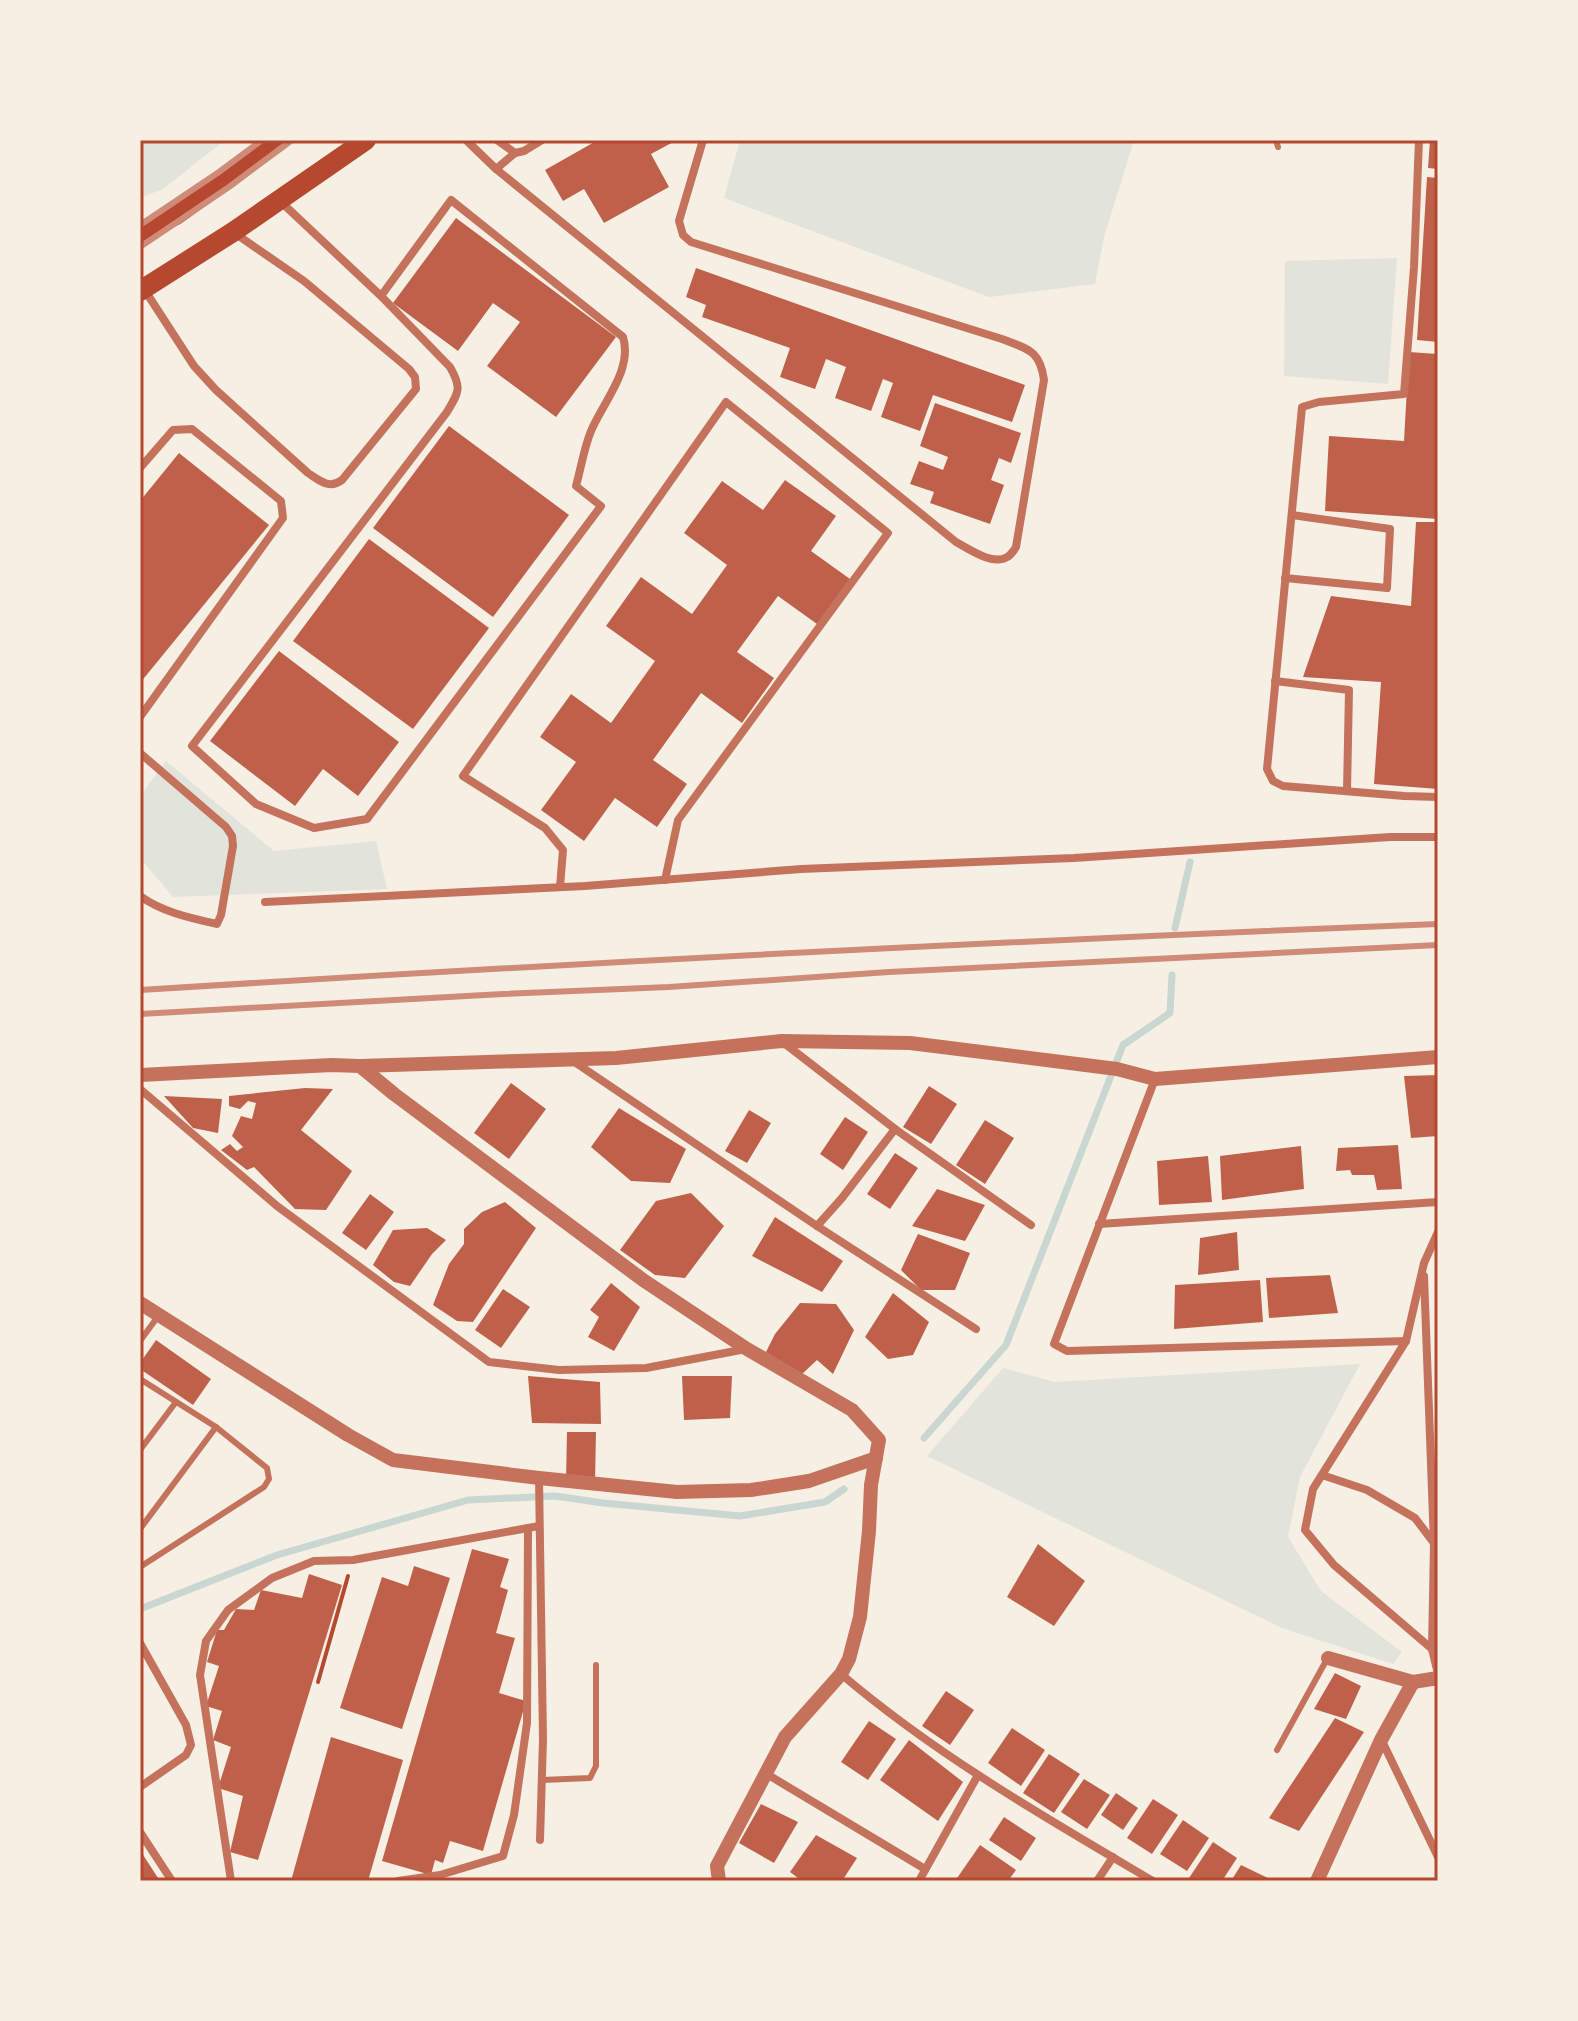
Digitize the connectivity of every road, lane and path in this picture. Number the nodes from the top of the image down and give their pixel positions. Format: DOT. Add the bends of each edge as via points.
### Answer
graph roads {
  1 [pos="280,140"];
  2 [pos="366,140"];
  3 [pos="466,140"];
  4 [pos="497,140"];
  5 [pos="542,140"];
  6 [pos="703,140"];
  7 [pos="1419,140"];
  8 [pos="515,153"];
  9 [pos="496,169"];
  10 [pos="279,200"];
  11 [pos="140,232"];
  12 [pos="233,232"];
  13 [pos="142,290"];
  14 [pos="381,296"];
  15 [pos="140,468"];
  16 [pos="1292,515"];
  17 [pos="1285,578"];
  18 [pos="1275,681"];
  19 [pos="140,717"];
  20 [pos="140,753"];
  21 [pos="1347,791"];
  22 [pos="1438,797"];
  23 [pos="1438,837"];
  24 [pos="665,880"];
  25 [pos="560,887"];
  26 [pos="140,896"];
  27 [pos="265,902"];
  28 [pos="782,1041"];
  29 [pos="1438,1057"];
  30 [pos="569,1059"];
  31 [pos="360,1066"];
  32 [pos="140,1075"];
  33 [pos="1155,1079"];
  34 [pos="140,1089"];
  35 [pos="895,1129"];
  36 [pos="1438,1202"];
  37 [pos="1099,1224"];
  38 [pos="1031,1225"];
  39 [pos="817,1226"];
  40 [pos="1438,1232"];
  41 [pos="1424,1263"];
  42 [pos="140,1303"];
  43 [pos="159,1315"];
  44 [pos="976,1329"];
  45 [pos="140,1341"];
  46 [pos="1406,1341"];
  47 [pos="747,1349"];
  48 [pos="140,1379"];
  49 [pos="176,1402"];
  50 [pos="216,1427"];
  51 [pos="140,1450"];
  52 [pos="876,1458"];
  53 [pos="1322,1475"];
  54 [pos="538,1482"];
  55 [pos="539,1526"];
  56 [pos="528,1528"];
  57 [pos="140,1529"];
  58 [pos="1434,1544"];
  59 [pos="353,1560"];
  60 [pos="140,1567"];
  61 [pos="140,1643"];
  62 [pos="1432,1649"];
  63 [pos="1328,1658"];
  64 [pos="596,1665"];
  65 [pos="841,1674"];
  66 [pos="1438,1676"];
  67 [pos="318,1682"];
  68 [pos="1413,1682"];
  69 [pos="525,1737"];
  70 [pos="543,1739"];
  71 [pos="1381,1740"];
  72 [pos="1277,1750"];
  73 [pos="765,1773"];
  74 [pos="978,1775"];
  75 [pos="542,1780"];
  76 [pos="140,1787"];
  77 [pos="140,1832"];
  78 [pos="540,1840"];
  79 [pos="1113,1857"];
  80 [pos="1438,1857"];
  81 [pos="925,1869"];
  82 [pos="172,1881"];
  83 [pos="231,1881"];
  84 [pos="398,1881"];
  85 [pos="719,1881"];
  86 [pos="919,1881"];
  87 [pos="1097,1881"];
  88 [pos="1153,1881"];
  89 [pos="1317,1881"];
  1 -- 11 [label="highway" via="176,215"];
  2 -- 10 [label="highway"];
  3 -- 9 [label="street"];
  4 -- 8 [label="street"];
  5 -- 8 [label="street"];
  6 -- 9 [label="street" via="679,221 691,242 1002,339 1029,350 1042,363 1044,380 1016,547 1009,557 989,558 956,542"];
  7 -- 16 [label="street" via="1404,394 1302,407"];
  8 -- 9 [label="street"];
  10 -- 12 [label="highway"];
  10 -- 14 [label="street"];
  12 -- 13 [label="highway"];
  12 -- 13 [label="street" via="304,281 415,377 416,389 336,485 308,473 216,390"];
  14 -- 14 [label="street" via="450,367 458,395 192,746 256,804 314,828 367,819 601,506 576,486 591,432 624,366 623,337 451,200"];
  15 -- 19 [label="street" via="173,430 192,429 281,501 283,518"];
  16 -- 17 [label="street"];
  16 -- 17 [label="street" via="1390,529 1387,588"];
  17 -- 18 [label="street"];
  18 -- 21 [label="street" via="1349,690"];
  18 -- 21 [label="street" via="1267,769 1273,781"];
  20 -- 26 [label="street" via="226,827 233,846 217,924 172,912"];
  21 -- 22 [label="street"];
  23 -- 24 [label="street"];
  24 -- 25 [label="street"];
  24 -- 25 [label="street" via="678,820 888,533 726,402 463,776 545,828 563,850"];
  25 -- 27 [label="street"];
  28 -- 30 [label="street"];
  28 -- 33 [label="street" via="910,1043 1110,1068"];
  28 -- 35 [label="street"];
  29 -- 33 [label="street"];
  30 -- 31 [label="street"];
  30 -- 39 [label="street"];
  31 -- 32 [label="street"];
  31 -- 47 [label="street" via="643,1280"];
  33 -- 37 [label="street"];
  34 -- 47 [label="street" via="277,1206 489,1362 559,1370 646,1368"];
  35 -- 38 [label="street"];
  35 -- 39 [label="street"];
  36 -- 37 [label="street"];
  37 -- 46 [label="street" via="1054,1344 1067,1351"];
  39 -- 44 [label="street"];
  40 -- 41 [label="street"];
  41 -- 46 [label="street"];
  41 -- 58 [label="street"];
  42 -- 43 [label="street"];
  43 -- 45 [label="lane"];
  43 -- 54 [label="street" via="393,1460"];
  46 -- 53 [label="street"];
  47 -- 52 [label="street" via="852,1410 879,1440"];
  48 -- 49 [label="lane"];
  49 -- 50 [label="lane"];
  49 -- 51 [label="lane"];
  50 -- 57 [label="lane"];
  50 -- 60 [label="lane" via="267,1468 269,1479"];
  52 -- 54 [label="street" via="809,1481 751,1490 677,1492"];
  52 -- 65 [label="street" via="860,1617"];
  53 -- 58 [label="street" via="1367,1490 1415,1518"];
  53 -- 62 [label="street" via="1313,1489 1305,1530 1334,1565"];
  54 -- 55 [label="street"];
  55 -- 56 [label="street"];
  55 -- 70 [label="street"];
  56 -- 59 [label="street"];
  56 -- 69 [label="street"];
  58 -- 62 [label="street"];
  59 -- 67 [label="path"];
  59 -- 83 [label="street" via="314,1561 272,1578 228,1610 206,1641 200,1675"];
  61 -- 76 [label="street" via="186,1725 191,1745 186,1755"];
  62 -- 66 [label="street"];
  63 -- 68 [label="street"];
  63 -- 72 [label="lane"];
  64 -- 75 [label="lane" via="596,1766 590,1778"];
  65 -- 73 [label="street" via="785,1737"];
  65 -- 74 [label="street"];
  66 -- 68 [label="street"];
  68 -- 71 [label="street"];
  69 -- 70 [label="street"];
  69 -- 84 [label="street" via="503,1856"];
  70 -- 75 [label="street"];
  71 -- 80 [label="street"];
  71 -- 89 [label="street"];
  73 -- 81 [label="street"];
  73 -- 85 [label="street" via="717,1866"];
  74 -- 79 [label="street"];
  74 -- 81 [label="street"];
  75 -- 78 [label="street"];
  77 -- 82 [label="street"];
  79 -- 87 [label="street"];
  79 -- 88 [label="street"];
  81 -- 86 [label="street"];
}
